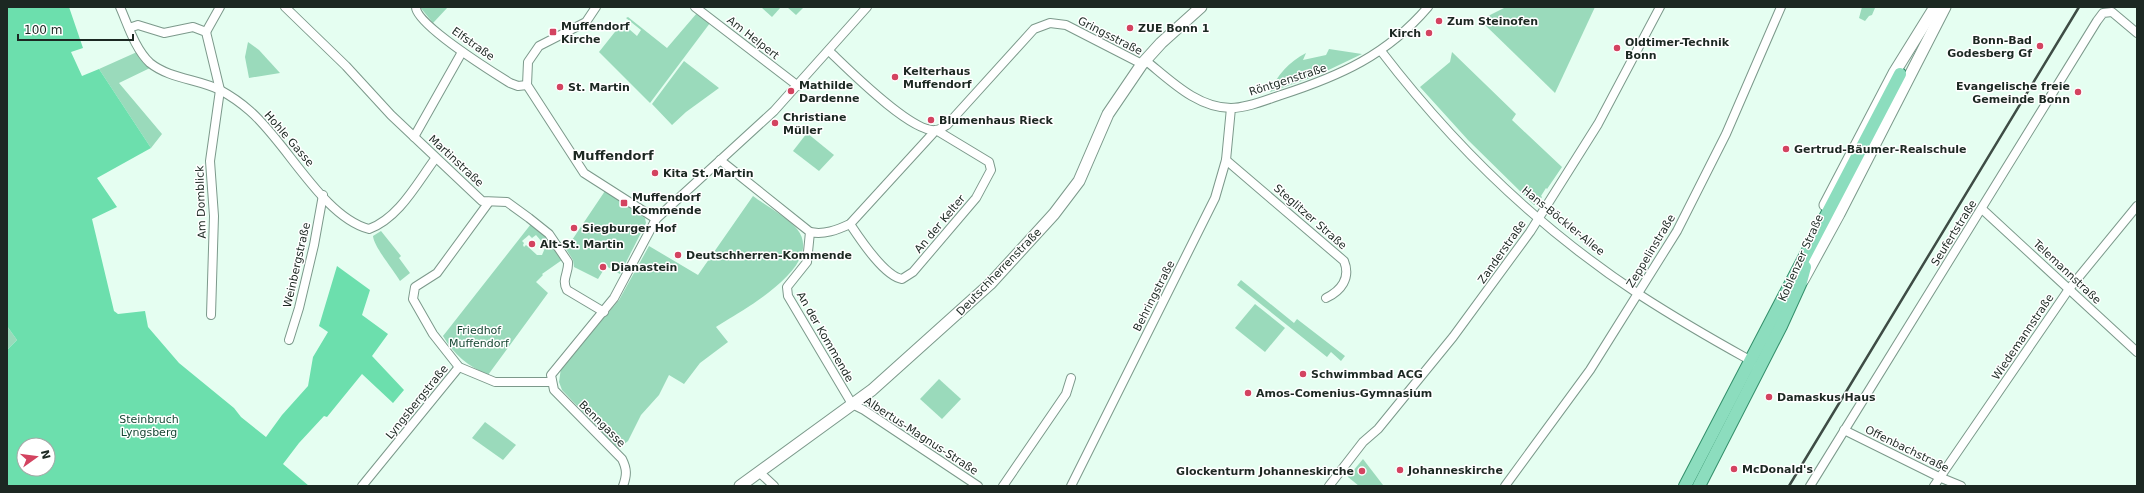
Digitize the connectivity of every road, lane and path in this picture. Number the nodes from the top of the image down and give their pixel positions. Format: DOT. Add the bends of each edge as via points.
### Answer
graph roads {
  1 [pos="120,7"];
  2 [pos="220,7"];
  3 [pos="285,7"];
  4 [pos="416,7"];
  5 [pos="596,7"];
  6 [pos="695,7"];
  7 [pos="867,7"];
  8 [pos="1201,7"];
  9 [pos="1428,7"];
  10 [pos="1660,7"];
  11 [pos="1781,7"];
  12 [pos="1935,7"];
  13 [pos="1945,7"];
  14 [pos="2122,7"];
  15 [pos="2118,15"];
  16 [pos="129,28"];
  17 [pos="206,32"];
  18 [pos="2137,33"];
  19 [pos="829,51"];
  20 [pos="1381,51"];
  21 [pos="462,52"];
  22 [pos="1903,57"];
  23 [pos="1144,62"];
  24 [pos="1916,66"];
  25 [pos="1901,76"];
  26 [pos="527,85"];
  27 [pos="798,86"];
  28 [pos="220,90"];
  29 [pos="1232,108"];
  30 [pos="936,130"];
  31 [pos="414,137"];
  32 [pos="435,159"];
  33 [pos="720,160"];
  34 [pos="1226,160"];
  35 [pos="323,195"];
  36 [pos="489,202"];
  37 [pos="2137,206"];
  38 [pos="1982,209"];
  39 [pos="1540,218"];
  40 [pos="656,219"];
  41 [pos="850,224"];
  42 [pos="810,232"];
  43 [pos="1799,277"];
  44 [pos="2069,289"];
  45 [pos="1639,294"];
  46 [pos="1326,298"];
  47 [pos="604,312"];
  48 [pos="211,315"];
  49 [pos="289,340"];
  50 [pos="2137,352"];
  51 [pos="1751,362"];
  52 [pos="460,367"];
  53 [pos="1757,375"];
  54 [pos="1071,378"];
  55 [pos="552,382"];
  56 [pos="852,404"];
  57 [pos="1844,430"];
  58 [pos="759,472"];
  59 [pos="1939,478"];
  60 [pos="362,486"];
  61 [pos="623,486"];
  62 [pos="740,486"];
  63 [pos="774,486"];
  64 [pos="978,486"];
  65 [pos="1003,486"];
  66 [pos="1071,486"];
  67 [pos="1329,486"];
  68 [pos="1505,486"];
  69 [pos="1684,486"];
  70 [pos="1699,486"];
  71 [pos="1810,486"];
  72 [pos="1934,486"];
  73 [pos="1961,486"];
  1 -- 16 [label="street, Hohle Gasse"];
  2 -- 17 [label="street"];
  3 -- 31 [label="street, Martinstraße"];
  4 -- 21 [label="street, Elfstraße" via="422,20"];
  5 -- 26 [label="street" via="586,22 539,46 528,62"];
  6 -- 27 [label="street, Am Helpert"];
  7 -- 19 [label="street"];
  8 -- 23 [label="street, Deutschherrenstraße"];
  9 -- 20 [label="street, Röntgenstraße" via="1412,26"];
  10 -- 39 [label="street, Zanderstraße" via="1598,124"];
  11 -- 45 [label="street, Zeppelinstraße" via="1726,134 1677,231"];
  12 -- 22 [label="street"];
  13 -- 24 [label="street"];
  14 -- 15 [label="street"];
  15 -- 18 [label="street"];
  15 -- 38 [label="street, Seufertstraße" via="2112,12 2103,14 2097,21"];
  16 -- 17 [label="street" via="138,25 164,33 193,27"];
  16 -- 28 [label="street, Hohle Gasse" via="140,50 150,62 163,71"];
  17 -- 28 [label="street"];
  19 -- 27 [label="street"];
  19 -- 30 [label="street" via="892,107 925,129"];
  20 -- 29 [label="street, Röntgenstraße" via="1323,81 1264,101"];
  20 -- 39 [label="street, Hans-Böckler-Allee" via="1467,152"];
  21 -- 26 [label="street, Elfstraße" via="510,83 518,86"];
  21 -- 31 [label="street"];
  22 -- 24 [label="street" via="1905,66"];
  22 -- 25 [label="street"];
  23 -- 29 [label="street, Röntgenstraße" via="1194,99"];
  23 -- 30 [label="street, Gringsstraße" via="1066,25 1050,23 1034,29 947,125"];
  23 -- 56 [label="street, Deutschherrenstraße" via="1108,114 1079,181 1054,214 960,312 872,390"];
  24 -- 25 [label="street"];
  25 -- 43 [label="main road"];
  26 -- 40 [label="street" via="584,173"];
  27 -- 33 [label="street"];
  28 -- 35 [label="street, Hohle Gasse" via="256,117 273,134"];
  28 -- 48 [label="street, Am Domblick" via="210,161 214,216"];
  29 -- 34 [label="street, Behringstraße"];
  30 -- 41 [label="street, Gringsstraße"];
  30 -- 41 [label="street, An der Kelter" via="989,162 991,170 976,198 913,272 902,279 894,275 871,254"];
  31 -- 32 [label="street, Martinstraße"];
  32 -- 35 [label="street, Hohle Gasse" via="395,212 369,229 341,216"];
  32 -- 36 [label="street, Martinstraße" via="482,201"];
  33 -- 40 [label="street"];
  33 -- 42 [label="street"];
  34 -- 46 [label="street, Steglitzer Straße" via="1344,261 1347,270 1344,282 1336,292"];
  34 -- 66 [label="street, Behringstraße" via="1215,198"];
  35 -- 49 [label="street, Weinbergstraße" via="299,308"];
  36 -- 47 [label="street, Martinstraße" via="507,202 549,234 568,262 569,268 564,279 567,290"];
  36 -- 52 [label="street" via="437,273 415,287 413,292 413,299 433,334"];
  37 -- 44 [label="street, Wiedemannstraße"];
  38 -- 44 [label="street, Telemannstraße"];
  38 -- 57 [label="street, Seufertstraße"];
  39 -- 45 [label="street, Hans-Böckler-Allee"];
  39 -- 67 [label="street, Zanderstraße" via="1453,337 1378,429 1363,442"];
  40 -- 47 [label="street"];
  41 -- 42 [label="street" via="819,234"];
  42 -- 56 [label="street, An der Kommende" via="807,262 787,288 788,296"];
  43 -- 51 [label="main road, Koblenzer Straße"];
  43 -- 53 [label="main road, Koblenzer Straße"];
  44 -- 50 [label="street, Telemannstraße"];
  44 -- 59 [label="street, Wiedemannstraße"];
  45 -- 51 [label="street, Hans-Böckler-Allee"];
  45 -- 68 [label="street, Zeppelinstraße" via="1590,370"];
  47 -- 55 [label="street" via="555,369 551,375"];
  51 -- 53 [label="street"];
  51 -- 69 [label="main road, Koblenzer Straße"];
  52 -- 55 [label="street, Lyngsbergstraße" via="495,382"];
  52 -- 60 [label="street, Lyngsbergstraße"];
  53 -- 70 [label="main road, Koblenzer Straße"];
  54 -- 65 [label="street" via="1066,394"];
  55 -- 61 [label="street, Benngasse" via="554,390 622,459 626,471"];
  56 -- 58 [label="street, Deutschherrenstraße"];
  56 -- 64 [label="street, Albertus-Magnus-Straße"];
  57 -- 59 [label="street, Offenbachstraße"];
  57 -- 71 [label="street, Seufertstraße"];
  58 -- 62 [label="street, Deutschherrenstraße"];
  58 -- 63 [label="street"];
  59 -- 72 [label="street, Wiedemannstraße"];
  59 -- 73 [label="street, Offenbachstraße"];
}
